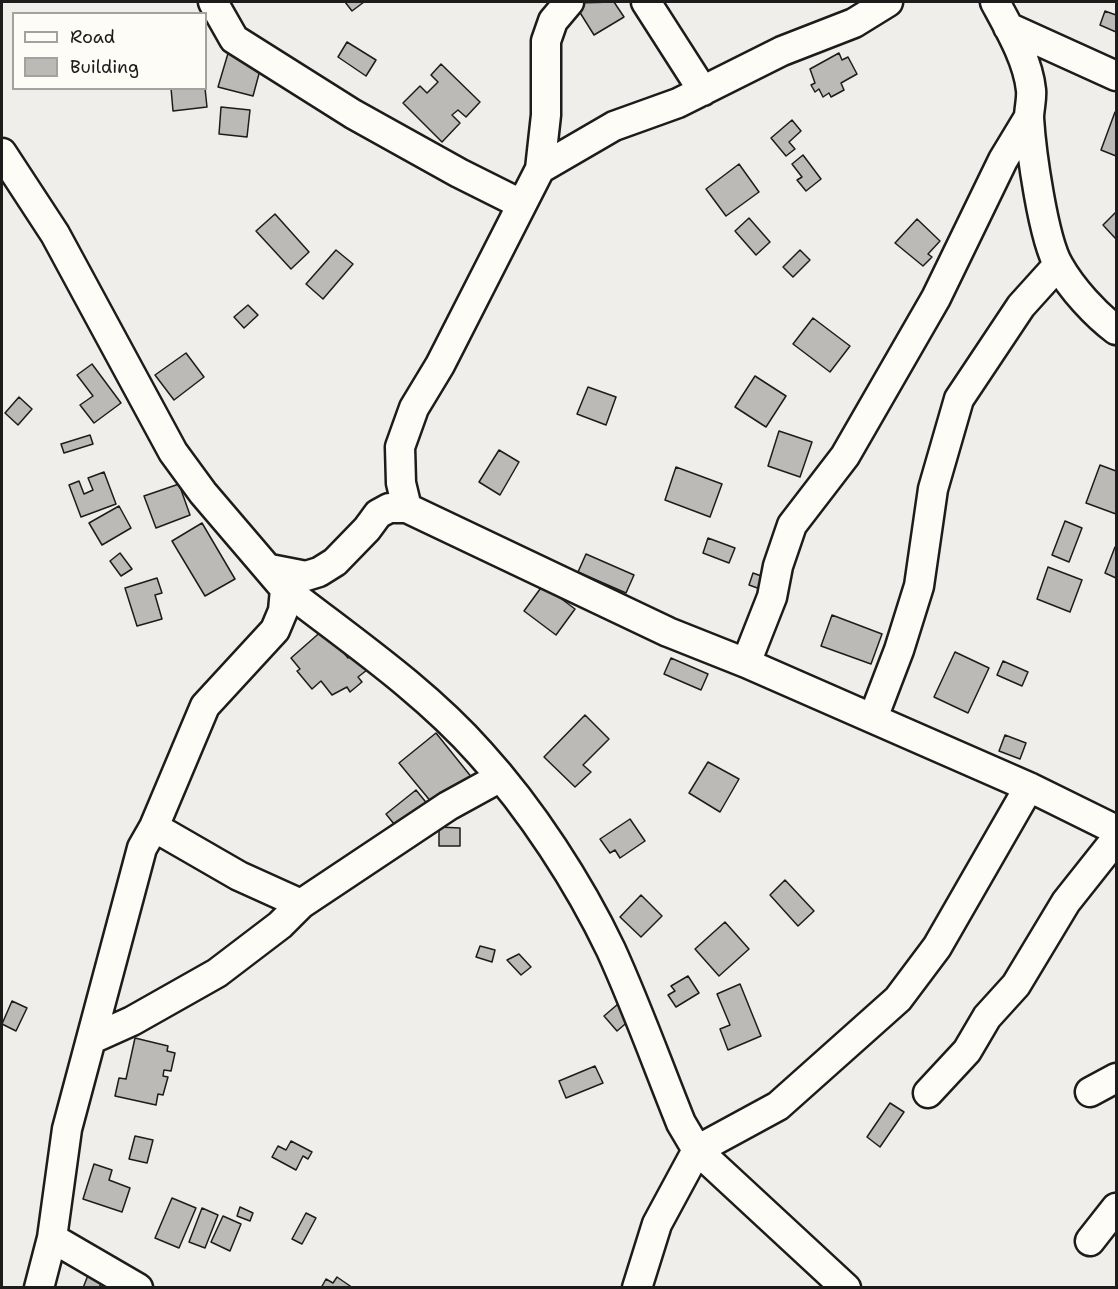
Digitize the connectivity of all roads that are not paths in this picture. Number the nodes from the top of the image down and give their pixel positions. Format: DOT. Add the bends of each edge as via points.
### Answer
graph roads {
  1 [pos="213,2"];
  2 [pos="569,2"];
  3 [pos="646,2"];
  4 [pos="888,2"];
  5 [pos="995,2"];
  6 [pos="1008,27"];
  7 [pos="1116,76"];
  8 [pos="703,92"];
  9 [pos="1029,117"];
  10 [pos="2,153"];
  11 [pos="540,169"];
  12 [pos="521,204"];
  13 [pos="1058,265"];
  14 [pos="1116,330"];
  15 [pos="407,507"];
  16 [pos="277,579"];
  17 [pos="746,663"];
  18 [pos="873,718"];
  19 [pos="499,778"];
  20 [pos="1029,787"];
  21 [pos="154,827"];
  22 [pos="1116,830"];
  23 [pos="1116,839"];
  24 [pos="301,904"];
  25 [pos="92,1039"];
  26 [pos="1116,1078"];
  27 [pos="1090,1092"];
  28 [pos="928,1093"];
  29 [pos="697,1150"];
  30 [pos="1116,1208"];
  31 [pos="52,1238"];
  32 [pos="1090,1241"];
  33 [pos="39,1287"];
  34 [pos="138,1287"];
  35 [pos="637,1287"];
  36 [pos="846,1287"];
  1 -- 12 [label="street" via="234,39 353,114"];
  2 -- 11 [label="street" via="553,21 546,40 546,115"];
  3 -- 8 [label="street"];
  4 -- 8 [label="street" via="854,23 782,51"];
  5 -- 6 [label="street"];
  6 -- 7 [label="street"];
  6 -- 9 [label="street" via="1031,91"];
  8 -- 11 [label="street" via="615,126"];
  9 -- 13 [label="street" via="1045,224"];
  9 -- 17 [label="street" via="1003,160 936,298 845,456 792,525 777,566 772,597"];
  10 -- 16 [label="street" via="55,234 173,452"];
  11 -- 12 [label="street"];
  12 -- 15 [label="street" via="410,418 399,447"];
  13 -- 14 [label="street" via="1103,320"];
  13 -- 18 [label="street" via="1021,306 959,399 933,489 919,586"];
  15 -- 16 [label="street" via="388,508 378,514 336,562 319,572"];
  15 -- 17 [label="street" via="668,632"];
  16 -- 19 [label="street" via="413,689 481,753"];
  16 -- 21 [label="street" via="283,611 275,630 205,706"];
  17 -- 18 [label="street"];
  18 -- 20 [label="street"];
  19 -- 24 [label="street" via="448,806"];
  19 -- 29 [label="street" via="547,837 582,896 610,950 681,1123"];
  20 -- 22 [label="street"];
  20 -- 29 [label="street" via="937,947 898,999 778,1106"];
  21 -- 24 [label="street" via="239,876"];
  21 -- 25 [label="street" via="142,848"];
  23 -- 28 [label="street" via="1066,902 1016,985 987,1017 967,1052"];
  24 -- 25 [label="street" via="217,973"];
  25 -- 31 [label="street" via="68,1129"];
  26 -- 27 [label="street"];
  29 -- 35 [label="street" via="657,1224"];
  29 -- 36 [label="street"];
  30 -- 32 [label="street"];
  31 -- 33 [label="street"];
  31 -- 34 [label="street"];
}
